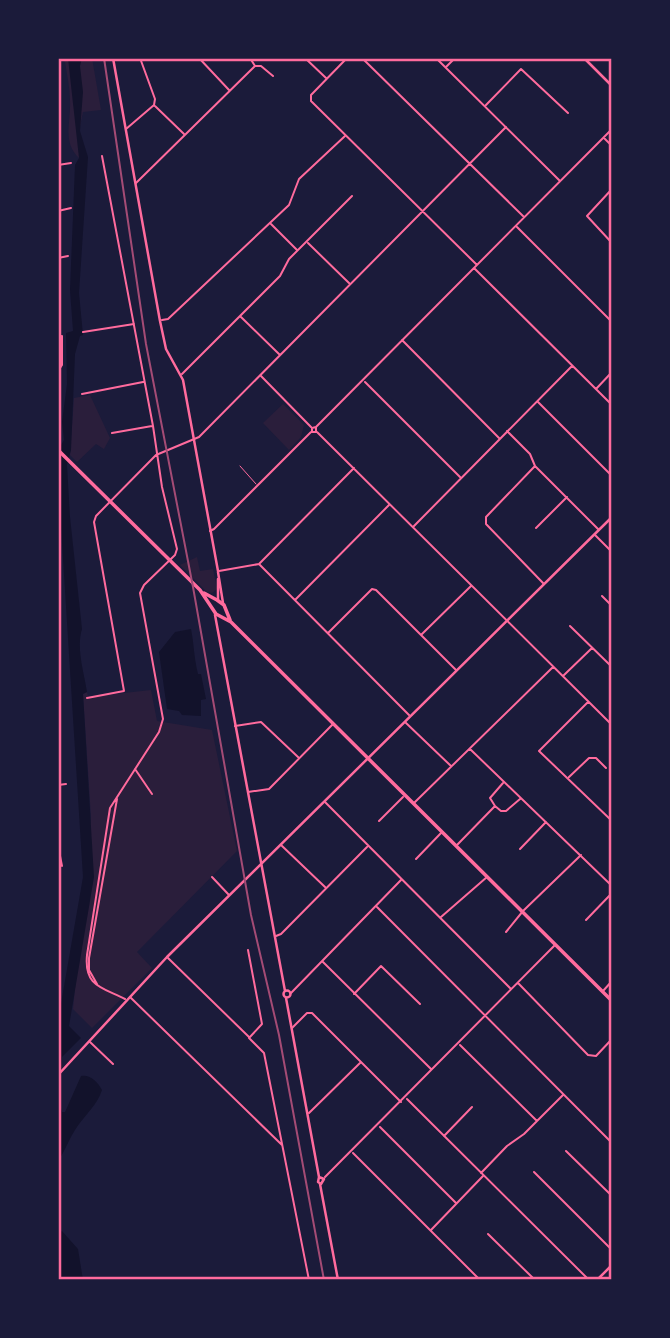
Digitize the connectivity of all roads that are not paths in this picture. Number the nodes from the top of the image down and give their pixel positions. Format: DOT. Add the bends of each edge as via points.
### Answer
graph roads {
  1 [pos="113,58"];
  2 [pos="140,58"];
  3 [pos="199,58"];
  4 [pos="250,58"];
  5 [pos="305,58"];
  6 [pos="347,58"];
  7 [pos="362,58"];
  8 [pos="436,58"];
  9 [pos="455,58"];
  10 [pos="584,58"];
  11 [pos="520,63"];
  12 [pos="255,65"];
  13 [pos="446,67"];
  14 [pos="522,69"];
  15 [pos="273,76"];
  16 [pos="327,79"];
  17 [pos="612,86"];
  18 [pos="230,90"];
  19 [pos="154,104"];
  20 [pos="485,106"];
  21 [pos="568,113"];
  22 [pos="506,127"];
  23 [pos="125,129"];
  24 [pos="612,129"];
  25 [pos="185,135"];
  26 [pos="346,135"];
  27 [pos="604,138"];
  28 [pos="612,146"];
  29 [pos="102,156"];
  30 [pos="71,163"];
  31 [pos="470,163"];
  32 [pos="58,165"];
  33 [pos="560,181"];
  34 [pos="135,183"];
  35 [pos="612,189"];
  36 [pos="352,196"];
  37 [pos="71,208"];
  38 [pos="58,211"];
  39 [pos="422,211"];
  40 [pos="525,218"];
  41 [pos="270,222"];
  42 [pos="516,227"];
  43 [pos="307,242"];
  44 [pos="612,243"];
  45 [pos="298,251"];
  46 [pos="68,256"];
  47 [pos="58,258"];
  48 [pos="477,265"];
  49 [pos="474,268"];
  50 [pos="350,284"];
  51 [pos="241,316"];
  52 [pos="160,321"];
  53 [pos="612,322"];
  54 [pos="134,324"];
  55 [pos="83,332"];
  56 [pos="66,335"];
  57 [pos="60,337"];
  58 [pos="402,340"];
  59 [pos="280,355"];
  60 [pos="572,366"];
  61 [pos="58,371"];
  62 [pos="612,372"];
  63 [pos="181,374"];
  64 [pos="260,375"];
  65 [pos="363,381"];
  66 [pos="145,382"];
  67 [pos="596,389"];
  68 [pos="82,394"];
  69 [pos="537,401"];
  70 [pos="612,405"];
  71 [pos="153,426"];
  72 [pos="314,429"];
  73 [pos="508,432"];
  74 [pos="112,433"];
  75 [pos="500,438"];
  76 [pos="193,440"];
  77 [pos="58,450"];
  78 [pos="156,455"];
  79 [pos="240,466"];
  80 [pos="535,466"];
  81 [pos="354,468"];
  82 [pos="461,477"];
  83 [pos="612,477"];
  84 [pos="258,486"];
  85 [pos="567,497"];
  86 [pos="110,502"];
  87 [pos="390,504"];
  88 [pos="612,517"];
  89 [pos="413,526"];
  90 [pos="536,528"];
  91 [pos="599,530"];
  92 [pos="209,531"];
  93 [pos="594,535"];
  94 [pos="612,552"];
  95 [pos="169,560"];
  96 [pos="259,564"];
  97 [pos="218,572"];
  98 [pos="471,585"];
  99 [pos="544,585"];
  100 [pos="219,589"];
  101 [pos="200,590"];
  102 [pos="205,594"];
  103 [pos="602,596"];
  104 [pos="217,600"];
  105 [pos="295,600"];
  106 [pos="612,606"];
  107 [pos="225,607"];
  108 [pos="214,611"];
  109 [pos="220,615"];
  110 [pos="508,621"];
  111 [pos="231,622"];
  112 [pos="570,626"];
  113 [pos="218,630"];
  114 [pos="328,633"];
  115 [pos="422,634"];
  116 [pos="593,648"];
  117 [pos="554,667"];
  118 [pos="612,667"];
  119 [pos="457,670"];
  120 [pos="562,676"];
  121 [pos="87,698"];
  122 [pos="589,702"];
  123 [pos="410,717"];
  124 [pos="405,722"];
  125 [pos="334,723"];
  126 [pos="612,725"];
  127 [pos="235,726"];
  128 [pos="470,749"];
  129 [pos="299,758"];
  130 [pos="368,758"];
  131 [pos="452,767"];
  132 [pos="606,768"];
  133 [pos="135,769"];
  134 [pos="568,778"];
  135 [pos="503,783"];
  136 [pos="66,784"];
  137 [pos="58,785"];
  138 [pos="248,792"];
  139 [pos="152,794"];
  140 [pos="406,794"];
  141 [pos="520,799"];
  142 [pos="324,801"];
  143 [pos="414,803"];
  144 [pos="495,806"];
  145 [pos="379,821"];
  146 [pos="547,821"];
  147 [pos="612,821"];
  148 [pos="60,823"];
  149 [pos="442,831"];
  150 [pos="281,845"];
  151 [pos="368,846"];
  152 [pos="457,846"];
  153 [pos="520,849"];
  154 [pos="58,851"];
  155 [pos="581,855"];
  156 [pos="416,859"];
  157 [pos="261,865"];
  158 [pos="62,866"];
  159 [pos="487,876"];
  160 [pos="212,877"];
  161 [pos="401,879"];
  162 [pos="612,886"];
  163 [pos="326,888"];
  164 [pos="612,893"];
  165 [pos="230,896"];
  166 [pos="377,906"];
  167 [pos="523,911"];
  168 [pos="440,917"];
  169 [pos="586,920"];
  170 [pos="506,932"];
  171 [pos="275,936"];
  172 [pos="556,945"];
  173 [pos="248,950"];
  174 [pos="167,957"];
  175 [pos="323,962"];
  176 [pos="612,981"];
  177 [pos="517,983"];
  178 [pos="511,989"];
  179 [pos="285,991"];
  180 [pos="603,991"];
  181 [pos="291,993"];
  182 [pos="355,994"];
  183 [pos="128,998"];
  184 [pos="286,998"];
  185 [pos="612,1001"];
  186 [pos="419,1004"];
  187 [pos="485,1017"];
  188 [pos="292,1028"];
  189 [pos="249,1038"];
  190 [pos="612,1039"];
  191 [pos="89,1041"];
  192 [pos="459,1044"];
  193 [pos="361,1063"];
  194 [pos="113,1064"];
  195 [pos="432,1071"];
  196 [pos="58,1075"];
  197 [pos="564,1094"];
  198 [pos="406,1098"];
  199 [pos="401,1102"];
  200 [pos="472,1107"];
  201 [pos="308,1114"];
  202 [pos="537,1121"];
  203 [pos="379,1126"];
  204 [pos="444,1136"];
  205 [pos="612,1143"];
  206 [pos="282,1146"];
  207 [pos="566,1151"];
  208 [pos="352,1153"];
  209 [pos="534,1172"];
  210 [pos="482,1174"];
  211 [pos="321,1178"];
  212 [pos="612,1196"];
  213 [pos="456,1203"];
  214 [pos="430,1230"];
  215 [pos="488,1234"];
  216 [pos="612,1250"];
  217 [pos="612,1265"];
  218 [pos="309,1280"];
  219 [pos="338,1280"];
  220 [pos="480,1280"];
  221 [pos="535,1280"];
  222 [pos="589,1280"];
  223 [pos="597,1280"];
  1 -- 23 [label="main road"];
  2 -- 19 [label="street"];
  3 -- 18 [label="street"];
  4 -- 12 [label="street"];
  5 -- 16 [label="street"];
  6 -- 16 [label="street"];
  7 -- 31 [label="street"];
  8 -- 13 [label="street"];
  9 -- 13 [label="street"];
  10 -- 17 [label="main road"];
  11 -- 14 [label="street"];
  12 -- 15 [label="street"];
  12 -- 18 [label="street"];
  13 -- 20 [label="street"];
  14 -- 20 [label="street"];
  14 -- 21 [label="street"];
  16 -- 26 [label="street" via="311,99"];
  18 -- 25 [label="street"];
  19 -- 23 [label="street"];
  19 -- 25 [label="street"];
  20 -- 22 [label="street"];
  22 -- 31 [label="street"];
  22 -- 33 [label="street"];
  23 -- 34 [label="main road"];
  24 -- 27 [label="street"];
  25 -- 34 [label="street"];
  26 -- 39 [label="street"];
  26 -- 41 [label="street" via="299,179 289,205"];
  27 -- 28 [label="street"];
  27 -- 33 [label="street"];
  29 -- 54 [label="street"];
  30 -- 32 [label="street"];
  31 -- 39 [label="street"];
  31 -- 40 [label="street"];
  33 -- 40 [label="street"];
  34 -- 52 [label="main road"];
  35 -- 44 [label="street" via="587,216"];
  36 -- 43 [label="street"];
  37 -- 38 [label="street"];
  39 -- 48 [label="street"];
  39 -- 50 [label="street"];
  40 -- 42 [label="street"];
  41 -- 45 [label="street"];
  41 -- 52 [label="street"];
  42 -- 48 [label="street"];
  42 -- 53 [label="street"];
  43 -- 45 [label="street"];
  43 -- 50 [label="street"];
  45 -- 51 [label="street"];
  46 -- 47 [label="street"];
  48 -- 49 [label="street"];
  49 -- 58 [label="street"];
  49 -- 60 [label="street"];
  50 -- 59 [label="street"];
  51 -- 59 [label="street"];
  51 -- 63 [label="street"];
  52 -- 63 [label="main road" via="166,349"];
  54 -- 55 [label="street"];
  54 -- 66 [label="street"];
  56 -- 57 [label="street"];
  57 -- 61 [label="street" via="62,366"];
  58 -- 65 [label="street"];
  58 -- 75 [label="street"];
  59 -- 64 [label="street"];
  60 -- 67 [label="street"];
  60 -- 69 [label="street"];
  62 -- 67 [label="street"];
  63 -- 76 [label="main road"];
  64 -- 72 [label="street"];
  64 -- 76 [label="street"];
  65 -- 72 [label="street"];
  65 -- 82 [label="street"];
  66 -- 68 [label="street"];
  66 -- 71 [label="street"];
  67 -- 70 [label="street"];
  69 -- 73 [label="street"];
  69 -- 83 [label="street"];
  71 -- 74 [label="street"];
  71 -- 78 [label="street"];
  72 -- 81 [label="street"];
  72 -- 84 [label="street"];
  73 -- 75 [label="street"];
  73 -- 80 [label="street" via="530,454"];
  75 -- 82 [label="street"];
  76 -- 78 [label="street"];
  76 -- 92 [label="main road"];
  77 -- 86 [label="main road"];
  78 -- 86 [label="street"];
  78 -- 95 [label="street" via="177,549"];
  79 -- 84 [label="lane"];
  80 -- 85 [label="street"];
  80 -- 99 [label="street" via="485,520"];
  81 -- 87 [label="street"];
  81 -- 96 [label="street"];
  82 -- 89 [label="street"];
  84 -- 92 [label="street"];
  85 -- 90 [label="street"];
  85 -- 91 [label="street"];
  86 -- 95 [label="main road"];
  86 -- 121 [label="street" via="94,522 124,691"];
  87 -- 89 [label="street"];
  87 -- 105 [label="street"];
  88 -- 91 [label="main road"];
  89 -- 98 [label="street"];
  91 -- 93 [label="main road"];
  92 -- 97 [label="main road"];
  93 -- 94 [label="street"];
  93 -- 99 [label="main road"];
  95 -- 101 [label="main road"];
  95 -- 133 [label="street" via="140,593 163,719"];
  96 -- 97 [label="street"];
  96 -- 105 [label="street"];
  97 -- 100 [label="main road"];
  97 -- 107 [label="main road"];
  98 -- 110 [label="street"];
  98 -- 115 [label="street"];
  99 -- 110 [label="main road"];
  100 -- 102 [label="main road"];
  100 -- 104 [label="main road"];
  101 -- 102 [label="main road"];
  101 -- 108 [label="main road"];
  102 -- 104 [label="main road"];
  103 -- 106 [label="street"];
  104 -- 107 [label="main road"];
  104 -- 108 [label="main road"];
  105 -- 114 [label="street"];
  107 -- 109 [label="main road"];
  107 -- 111 [label="main road"];
  108 -- 109 [label="main road"];
  108 -- 113 [label="main road"];
  109 -- 111 [label="main road"];
  109 -- 113 [label="main road"];
  110 -- 117 [label="street"];
  110 -- 119 [label="main road"];
  111 -- 125 [label="main road"];
  112 -- 116 [label="street"];
  113 -- 127 [label="main road"];
  114 -- 115 [label="street" via="372,589"];
  114 -- 123 [label="street"];
  115 -- 119 [label="street"];
  116 -- 118 [label="street"];
  116 -- 120 [label="street"];
  117 -- 120 [label="street"];
  117 -- 128 [label="street"];
  119 -- 123 [label="main road"];
  120 -- 122 [label="street"];
  122 -- 126 [label="street"];
  122 -- 134 [label="street" via="539,751"];
  123 -- 124 [label="main road"];
  124 -- 130 [label="main road"];
  124 -- 131 [label="street"];
  125 -- 129 [label="street"];
  125 -- 130 [label="main road"];
  127 -- 129 [label="street" via="261,722"];
  127 -- 138 [label="main road"];
  128 -- 131 [label="street"];
  128 -- 135 [label="street"];
  129 -- 138 [label="street" via="269,789"];
  130 -- 140 [label="main road"];
  130 -- 142 [label="main road"];
  131 -- 143 [label="street"];
  132 -- 134 [label="street" via="596,758 589,758"];
  133 -- 139 [label="street"];
  133 -- 183 [label="street" via="113,811 89,958 89,970 98,985"];
  134 -- 147 [label="street"];
  135 -- 141 [label="street"];
  135 -- 144 [label="street" via="490,798"];
  136 -- 137 [label="street"];
  138 -- 157 [label="main road"];
  140 -- 143 [label="main road"];
  140 -- 145 [label="street"];
  141 -- 144 [label="street" via="506,811"];
  141 -- 146 [label="street"];
  142 -- 150 [label="main road"];
  142 -- 151 [label="street"];
  143 -- 149 [label="main road"];
  144 -- 152 [label="street"];
  146 -- 153 [label="street"];
  146 -- 155 [label="street"];
  148 -- 154 [label="street"];
  149 -- 152 [label="main road"];
  149 -- 156 [label="street"];
  150 -- 157 [label="main road"];
  150 -- 163 [label="street"];
  151 -- 161 [label="street"];
  151 -- 163 [label="street"];
  152 -- 159 [label="main road"];
  154 -- 158 [label="street"];
  155 -- 162 [label="street"];
  155 -- 167 [label="street"];
  157 -- 165 [label="main road"];
  157 -- 171 [label="main road"];
  159 -- 167 [label="main road"];
  159 -- 168 [label="street"];
  160 -- 165 [label="street"];
  161 -- 166 [label="street"];
  161 -- 168 [label="street"];
  163 -- 171 [label="street"];
  164 -- 169 [label="street"];
  165 -- 174 [label="main road"];
  166 -- 175 [label="street"];
  166 -- 187 [label="street"];
  167 -- 170 [label="street"];
  167 -- 172 [label="main road"];
  168 -- 178 [label="street"];
  171 -- 179 [label="main road"];
  172 -- 177 [label="street"];
  172 -- 180 [label="main road"];
  173 -- 189 [label="street" via="262,1024"];
  174 -- 183 [label="main road"];
  174 -- 189 [label="street"];
  175 -- 181 [label="street"];
  175 -- 182 [label="street"];
  176 -- 180 [label="street"];
  177 -- 178 [label="street"];
  177 -- 190 [label="street" via="588,1055 596,1056"];
  178 -- 187 [label="street"];
  179 -- 181 [label="main road"];
  179 -- 184 [label="main road"];
  180 -- 185 [label="main road"];
  181 -- 184 [label="main road"];
  182 -- 186 [label="street" via="381,966"];
  182 -- 195 [label="street"];
  183 -- 191 [label="main road"];
  183 -- 206 [label="street"];
  184 -- 188 [label="main road"];
  187 -- 192 [label="street"];
  187 -- 197 [label="street"];
  188 -- 193 [label="street" via="312,1013"];
  188 -- 201 [label="main road"];
  189 -- 206 [label="street" via="264,1053"];
  191 -- 194 [label="street"];
  191 -- 196 [label="main road"];
  192 -- 195 [label="street"];
  192 -- 202 [label="street"];
  193 -- 199 [label="street"];
  193 -- 201 [label="street"];
  195 -- 198 [label="street"];
  197 -- 202 [label="street"];
  197 -- 205 [label="street"];
  198 -- 199 [label="street"];
  198 -- 204 [label="street"];
  199 -- 203 [label="street"];
  200 -- 204 [label="street"];
  201 -- 211 [label="main road"];
  202 -- 210 [label="street"];
  203 -- 208 [label="street"];
  203 -- 213 [label="street"];
  204 -- 210 [label="street"];
  206 -- 218 [label="street"];
  207 -- 212 [label="street"];
  208 -- 211 [label="street"];
  208 -- 214 [label="street"];
  209 -- 216 [label="street"];
  210 -- 213 [label="street"];
  210 -- 222 [label="street"];
  211 -- 219 [label="main road"];
  213 -- 214 [label="street"];
  214 -- 220 [label="street"];
  215 -- 221 [label="street"];
  217 -- 223 [label="main road"];
}
